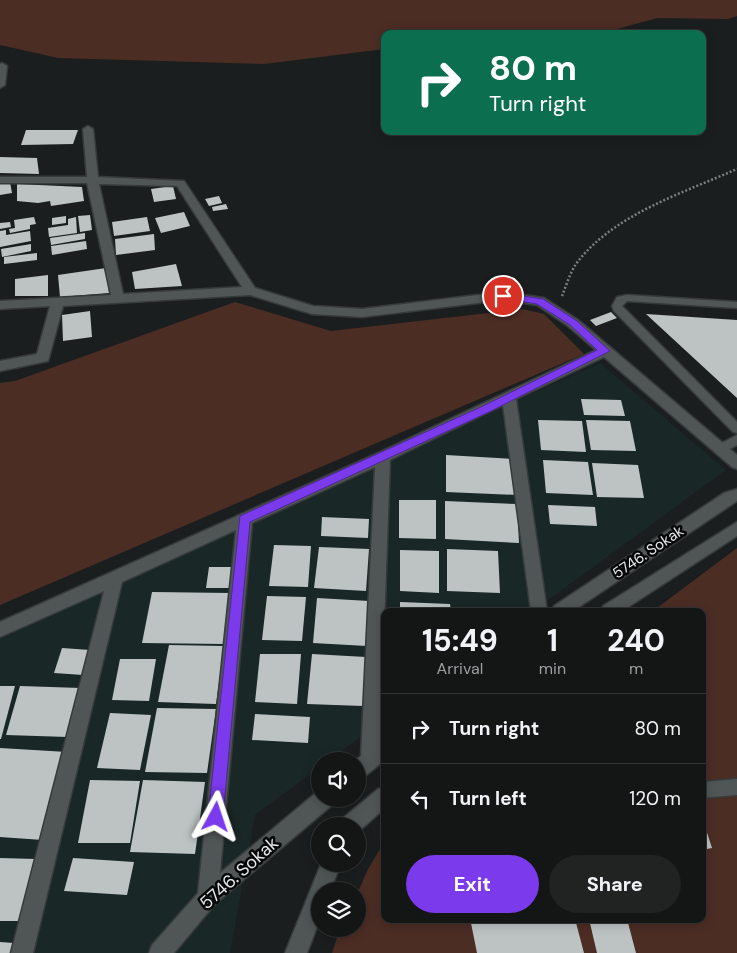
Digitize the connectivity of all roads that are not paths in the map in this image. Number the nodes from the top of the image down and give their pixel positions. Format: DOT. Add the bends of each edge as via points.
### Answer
graph roads {
  1 [pos="2,66"];
  2 [pos="0,85"];
  3 [pos="88,129"];
  4 [pos="0,180"];
  5 [pos="93,180"];
  6 [pos="251,291"];
  7 [pos="118,298"];
  8 [pos="58,302"];
  9 [pos="0,305"];
  10 [pos="737,305"];
  11 [pos="604,351"];
  12 [pos="0,366"];
  13 [pos="509,398"];
  14 [pos="737,429"];
  15 [pos="737,439"];
  16 [pos="720,448"];
  17 [pos="383,457"];
  18 [pos="737,463"];
  19 [pos="737,496"];
  20 [pos="245,519"];
  21 [pos="737,528"];
  22 [pos="115,579"];
  23 [pos="539,608"];
  24 [pos="564,608"];
  25 [pos="615,608"];
  26 [pos="0,630"];
  27 [pos="381,751"];
  28 [pos="365,752"];
  29 [pos="366,763"];
  30 [pos="737,787"];
  31 [pos="706,790"];
  32 [pos="381,799"];
  33 [pos="315,807"];
  34 [pos="360,817"];
  35 [pos="208,897"];
  36 [pos="311,914"];
  37 [pos="22,953"];
  38 [pos="160,953"];
  39 [pos="296,953"];
  1 -- 2 [label="street"];
  3 -- 5 [label="street"];
  4 -- 5 [label="street"];
  5 -- 6 [label="street" via="180,183"];
  5 -- 7 [label="street"];
  6 -- 7 [label="street"];
  6 -- 11 [label="street" via="312,310 362,313 503,296 540,301 556,310"];
  7 -- 8 [label="street"];
  8 -- 9 [label="street"];
  8 -- 12 [label="street" via="43,358"];
  10 -- 14 [label="lane" via="627,298 617,306"];
  11 -- 13 [label="street"];
  11 -- 16 [label="street"];
  13 -- 17 [label="street"];
  13 -- 23 [label="street"];
  15 -- 16 [label="lane"];
  16 -- 18 [label="street"];
  17 -- 20 [label="street"];
  17 -- 28 [label="street"];
  19 -- 24 [label="street, 5746. Sokak" via="729,497"];
  20 -- 22 [label="street"];
  20 -- 35 [label="street"];
  21 -- 25 [label="street, 5746. Sokak"];
  22 -- 26 [label="street"];
  22 -- 37 [label="street"];
  27 -- 29 [label="street"];
  30 -- 31 [label="lane"];
  32 -- 34 [label="street"];
  33 -- 35 [label="street, 5746. Sokak"];
  35 -- 38 [label="street, 5746. Sokak"];
  36 -- 39 [label="street"];
}
